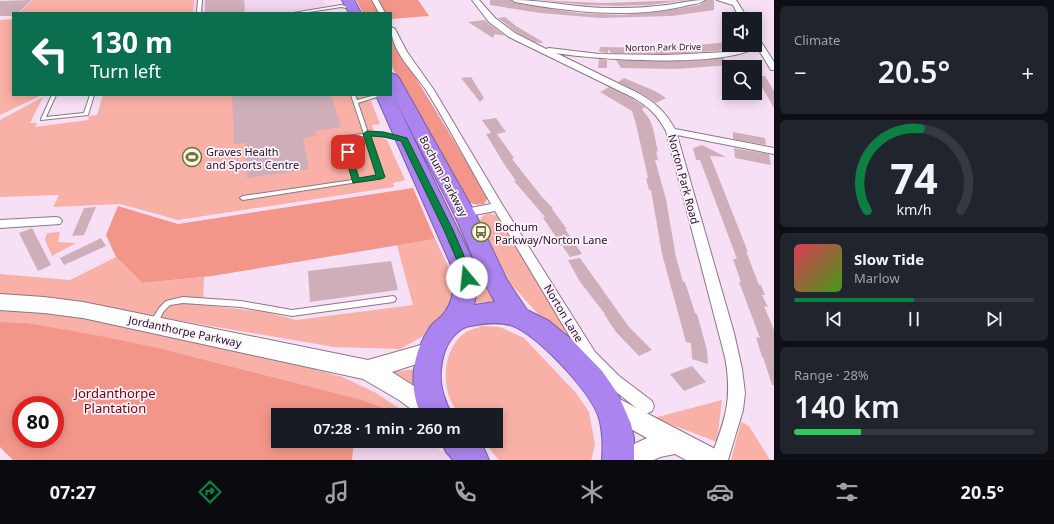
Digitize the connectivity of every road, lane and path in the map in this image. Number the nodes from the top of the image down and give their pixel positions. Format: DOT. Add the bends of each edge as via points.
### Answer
graph roads {
  1 [pos="200,0"];
  2 [pos="375,0"];
  3 [pos="476,0"];
  4 [pos="514,0"];
  5 [pos="702,0"];
  6 [pos="720,0"];
  7 [pos="735,2"];
  8 [pos="346,7"];
  9 [pos="199,12"];
  10 [pos="304,12"];
  11 [pos="324,12"];
  12 [pos="381,12"];
  13 [pos="740,12"];
  14 [pos="392,31"];
  15 [pos="534,47"];
  16 [pos="762,50"];
  17 [pos="741,52"];
  18 [pos="586,55"];
  19 [pos="768,58"];
  20 [pos="576,67"];
  21 [pos="774,68"];
  22 [pos="392,80"];
  23 [pos="54,96"];
  24 [pos="92,96"];
  25 [pos="353,96"];
  26 [pos="379,96"];
  27 [pos="383,96"];
  28 [pos="356,102"];
  29 [pos="671,131"];
  30 [pos="367,134"];
  31 [pos="404,139"];
  32 [pos="774,151"];
  33 [pos="356,181"];
  34 [pos="243,198"];
  35 [pos="498,207"];
  36 [pos="464,213"];
  37 [pos="56,221"];
  38 [pos="0,224"];
  39 [pos="394,299"];
  40 [pos="0,302"];
  41 [pos="518,317"];
  42 [pos="453,321"];
  43 [pos="153,324"];
  44 [pos="432,351"];
  45 [pos="368,370"];
  46 [pos="608,404"];
  47 [pos="646,406"];
  48 [pos="429,408"];
  49 [pos="435,408"];
  50 [pos="676,442"];
  51 [pos="463,448"];
  52 [pos="473,460"];
  53 [pos="618,460"];
  54 [pos="628,460"];
  55 [pos="710,460"];
  56 [pos="720,460"];
  1 -- 9 [label="lane"];
  2 -- 12 [label="street"];
  3 -- 15 [label="street, Norton Park Road" via="500,27"];
  4 -- 5 [label="street" via="561,7 621,9 664,7"];
  6 -- 7 [label="street"];
  7 -- 13 [label="street"];
  8 -- 10 [label="lane"];
  8 -- 11 [label="lane"];
  14 -- 35 [label="street, Norton Lane" via="403,52 430,90"];
  15 -- 18 [label="street, Norton Park Drive"];
  15 -- 20 [label="street, Norton Park Road"];
  16 -- 19 [label="street"];
  17 -- 18 [label="street, Norton Park Drive" via="652,58"];
  17 -- 19 [label="street, Norton Park Drive"];
  18 -- 20 [label="street" via="578,60"];
  19 -- 21 [label="street"];
  20 -- 29 [label="street, Norton Park Road" via="650,104 663,116"];
  22 -- 36 [label="highway, Bochum Parkway"];
  23 -- 24 [label="lane" via="43,119 86,114"];
  25 -- 28 [label="lane"];
  26 -- 28 [label="lane"];
  27 -- 31 [label="highway, Bochum Parkway"];
  28 -- 30 [label="lane"];
  29 -- 32 [label="street"];
  29 -- 56 [label="street, Norton Park Road" via="735,375 735,415"];
  30 -- 31 [label="lane" via="384,134"];
  30 -- 33 [label="lane" via="343,137"];
  30 -- 33 [label="lane" via="381,177"];
  31 -- 42 [label="highway, Bochum Parkway" via="448,230 467,278 462,305"];
  33 -- 34 [label="lane"];
  35 -- 36 [label="street"];
  35 -- 47 [label="street, Norton Lane" via="590,357 614,382"];
  36 -- 41 [label="highway, Bochum Parkway" via="497,284"];
  37 -- 38 [label="street"];
  39 -- 43 [label="lane" via="292,313 241,304 183,300 168,303"];
  40 -- 43 [label="main road, Jordanthorpe Parkway" via="66,308"];
  41 -- 42 [label="highway" via="497,312 477,313"];
  41 -- 46 [label="highway" via="541,328 554,340 584,370"];
  42 -- 44 [label="highway" via="440,333"];
  43 -- 45 [label="main road, Jordanthorpe Parkway"];
  44 -- 45 [label="main road"];
  44 -- 49 [label="highway" via="427,376"];
  45 -- 48 [label="main road, Jordanthorpe Parkway"];
  46 -- 50 [label="main road"];
  46 -- 53 [label="highway" via="617,428 620,446"];
  50 -- 54 [label="main road" via="658,445"];
  50 -- 55 [label="main road"];
  51 -- 52 [label="highway"];
}
